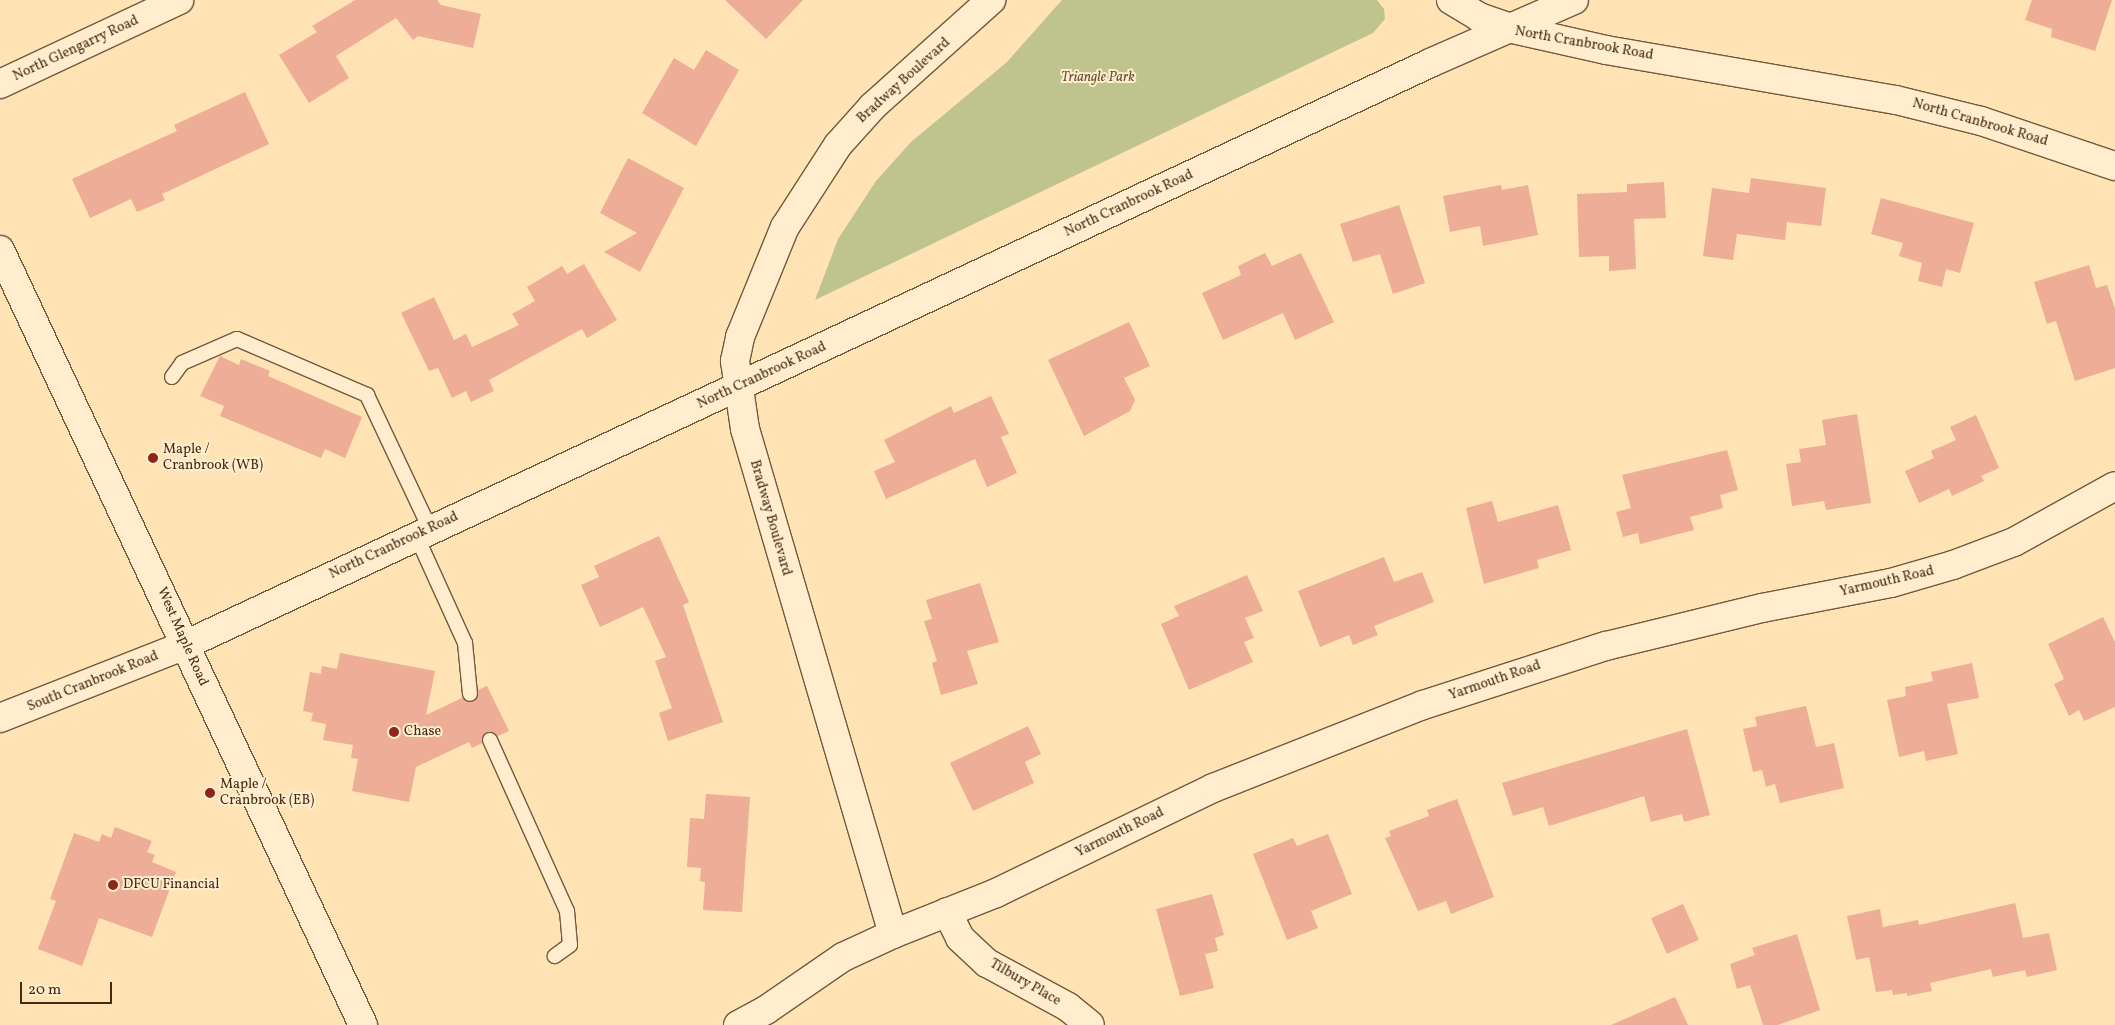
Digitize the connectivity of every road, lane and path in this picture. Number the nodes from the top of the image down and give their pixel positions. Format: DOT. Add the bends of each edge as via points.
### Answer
graph roads {
  1 [pos="179,0"];
  2 [pos="991,0"];
  3 [pos="1451,0"];
  4 [pos="1574,0"];
  5 [pos="1513,29"];
  6 [pos="0,84"];
  7 [pos="2115,166"];
  8 [pos="0,250"];
  9 [pos="172,377"];
  10 [pos="738,388"];
  11 [pos="2115,486"];
  12 [pos="423,532"];
  13 [pos="185,644"];
  14 [pos="470,694"];
  15 [pos="0,718"];
  16 [pos="490,740"];
  17 [pos="947,912"];
  18 [pos="893,934"];
  19 [pos="555,956"];
  20 [pos="363,1025"];
  21 [pos="738,1025"];
  22 [pos="1090,1025"];
  1 -- 6 [label="street, North Glengarry Road"];
  2 -- 10 [label="street, Bradway Boulevard" via="873,106 838,145 809,187 785,227 746,320 735,361"];
  3 -- 5 [label="street" via="1479,17"];
  4 -- 5 [label="street"];
  5 -- 7 [label="street, North Cranbrook Road" via="1606,50 1896,100 1980,121"];
  5 -- 10 [label="street, North Cranbrook Road" via="1430,63"];
  8 -- 13 [label="street, West Maple Road"];
  9 -- 12 [label="lane" via="182,363 237,338 367,395"];
  10 -- 12 [label="street, North Cranbrook Road"];
  10 -- 18 [label="street, Bradway Boulevard" via="756,467"];
  11 -- 17 [label="street, Yarmouth Road" via="2040,530 1954,565 1891,583 1762,608 1606,646 1423,705 1213,788 996,893"];
  12 -- 13 [label="street, North Cranbrook Road"];
  12 -- 14 [label="lane" via="465,643"];
  13 -- 15 [label="street, South Cranbrook Road"];
  13 -- 20 [label="street, West Maple Road"];
  16 -- 19 [label="lane" via="567,911 570,944"];
  17 -- 18 [label="street, Yarmouth Road"];
  17 -- 22 [label="street, Tilbury Place" via="960,938 987,963 1053,998"];
  18 -- 21 [label="street" via="843,957 766,1010"];
}
